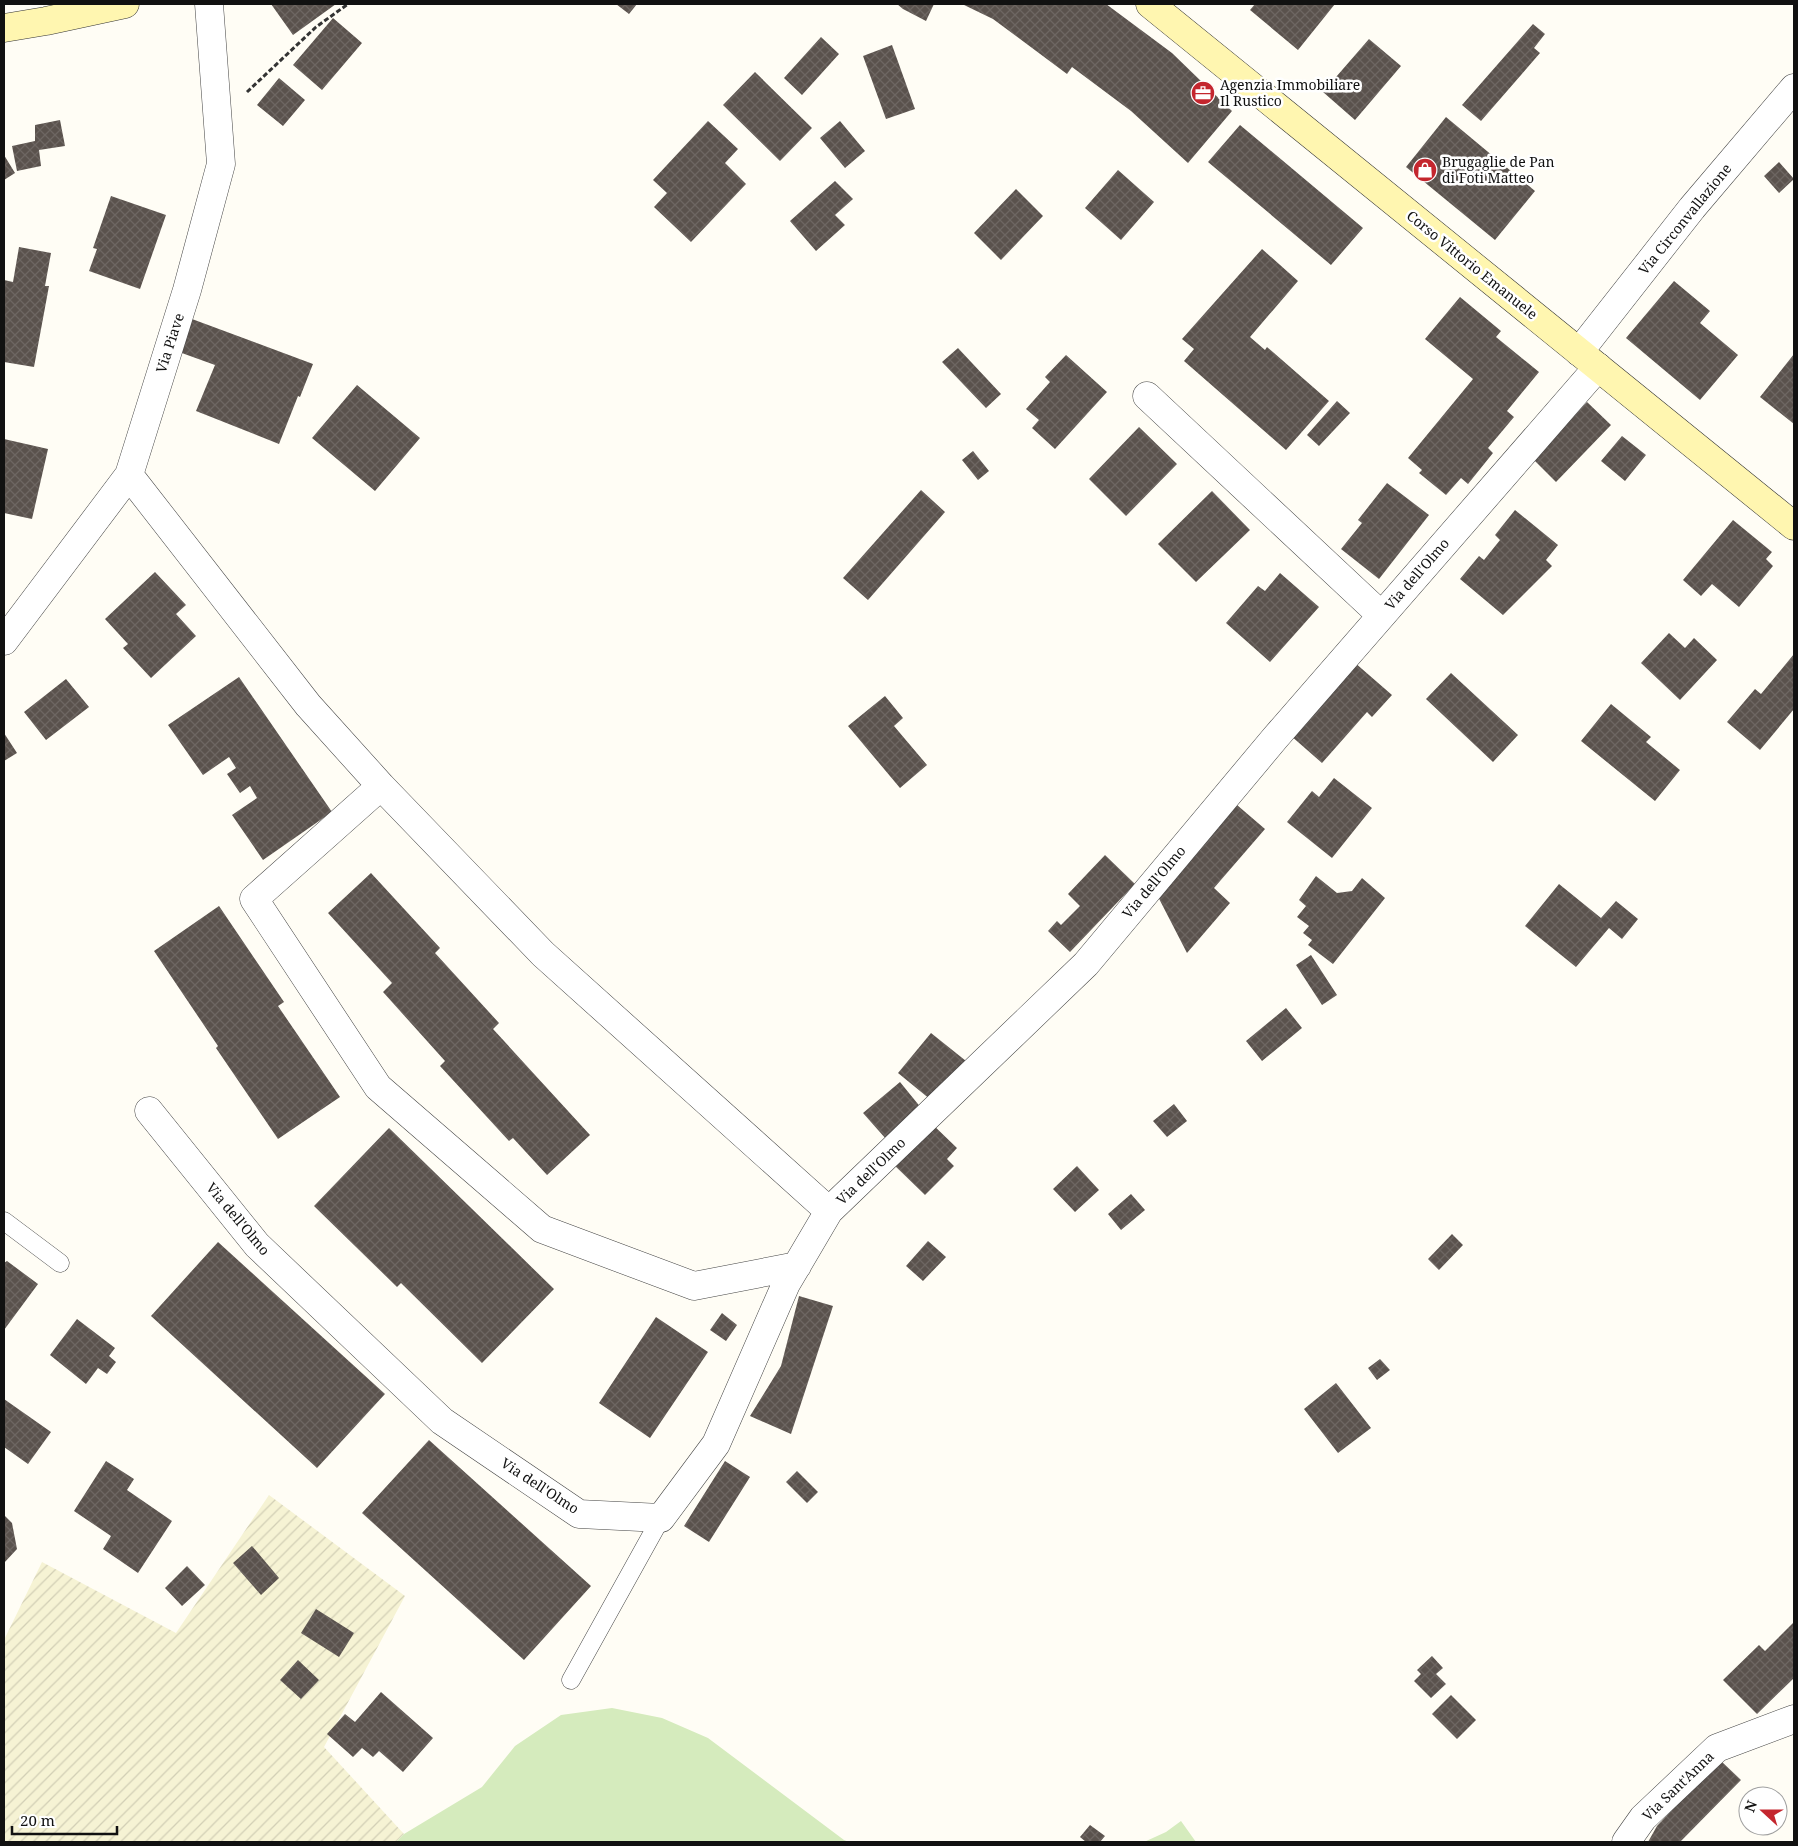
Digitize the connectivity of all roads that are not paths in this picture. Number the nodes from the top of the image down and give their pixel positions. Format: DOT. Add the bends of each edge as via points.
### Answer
graph roads {
  1 [pos="125,4"];
  2 [pos="209,4"];
  3 [pos="1150,4"];
  4 [pos="4,28"];
  5 [pos="1794,88"];
  6 [pos="1589,359"];
  7 [pos="1147,396"];
  8 [pos="129,475"];
  9 [pos="1794,526"];
  10 [pos="1381,614"];
  11 [pos="4,641"];
  12 [pos="382,786"];
  13 [pos="149,1111"];
  14 [pos="829,1212"];
  15 [pos="4,1221"];
  16 [pos="60,1263"];
  17 [pos="797,1266"];
  18 [pos="661,1518"];
  19 [pos="571,1680"];
  20 [pos="1794,1719"];
  21 [pos="1626,1842"];
  1 -- 4 [label="main road"];
  2 -- 8 [label="street, Via Piave" via="221,164 187,290"];
  3 -- 6 [label="main road, Corso Vittorio Emanuele"];
  5 -- 6 [label="street, Via Circonvallazione" via="1692,208"];
  6 -- 9 [label="main road, Corso Vittorio Emanuele"];
  6 -- 10 [label="street, Via dell'Olmo"];
  7 -- 10 [label="street"];
  8 -- 11 [label="street, Via Piave"];
  8 -- 12 [label="street" via="308,705"];
  10 -- 14 [label="street, Via dell'Olmo" via="1086,964"];
  12 -- 14 [label="street" via="543,954"];
  12 -- 17 [label="street" via="254,899 378,1087 542,1229 694,1286"];
  13 -- 18 [label="street, Via dell'Olmo" via="257,1245 442,1421 579,1514"];
  14 -- 17 [label="street, Via dell'Olmo"];
  15 -- 16 [label="lane"];
  17 -- 18 [label="street, Via dell'Olmo" via="786,1284 716,1444"];
  18 -- 19 [label="lane"];
  20 -- 21 [label="street, Via Sant'Anna" via="1717,1748 1643,1818"];
}
